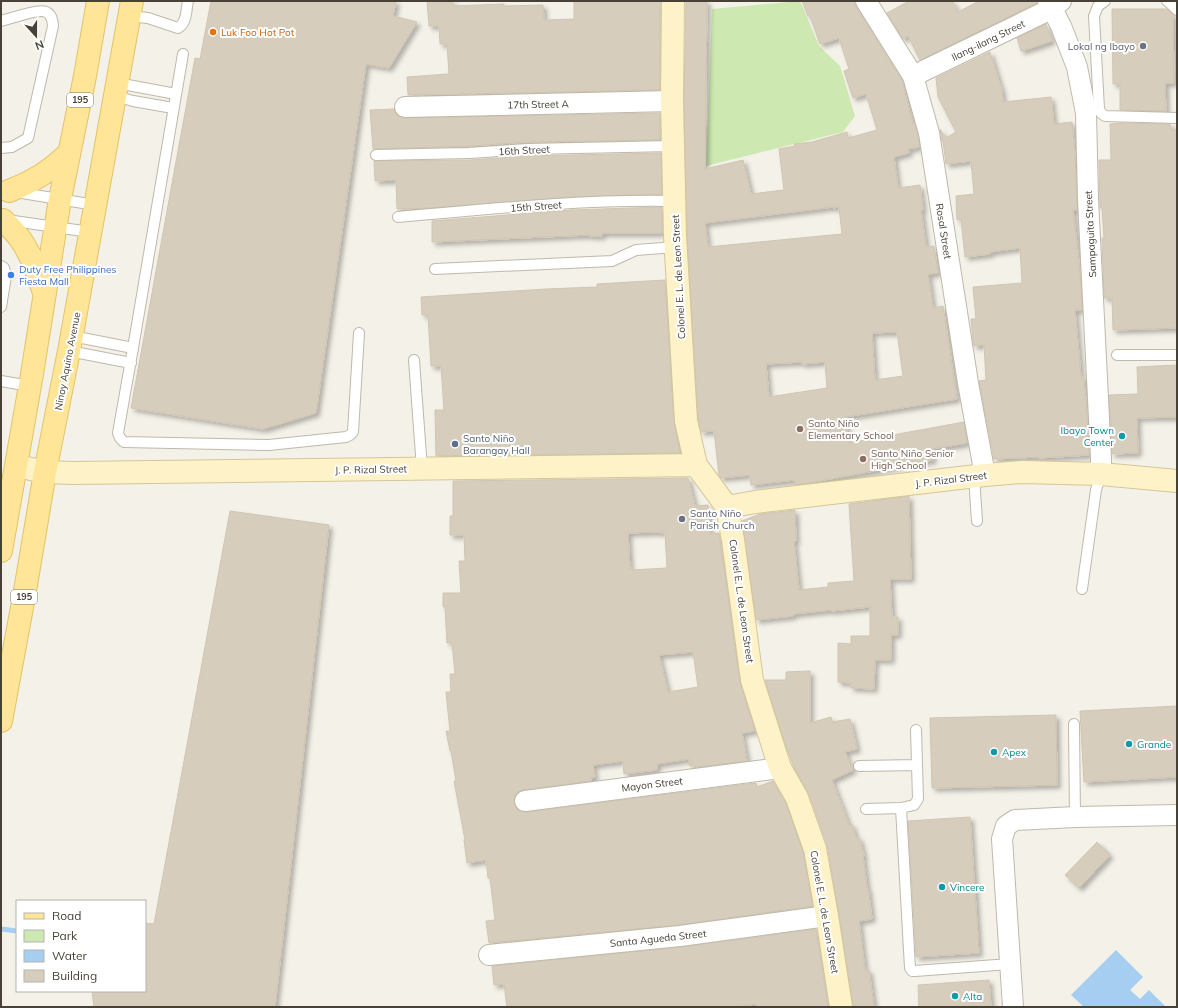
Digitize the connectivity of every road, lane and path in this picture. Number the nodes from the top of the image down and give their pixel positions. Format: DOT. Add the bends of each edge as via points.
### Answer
graph roads {
  1 [pos="98,1"];
  2 [pos="188,1"];
  3 [pos="673,1"];
  4 [pos="866,1"];
  5 [pos="1105,1"];
  6 [pos="1167,1"];
  7 [pos="1054,3"];
  8 [pos="130,9"];
  9 [pos="1177,10"];
  10 [pos="1,21"];
  11 [pos="183,54"];
  12 [pos="913,76"];
  13 [pos="116,90"];
  14 [pos="176,94"];
  15 [pos="672,101"];
  16 [pos="405,107"];
  17 [pos="173,108"];
  18 [pos="1177,118"];
  19 [pos="673,146"];
  20 [pos="1,148"];
  21 [pos="69,153"];
  22 [pos="376,155"];
  23 [pos="5,191"];
  24 [pos="60,199"];
  25 [pos="675,201"];
  26 [pos="95,205"];
  27 [pos="398,217"];
  28 [pos="2,219"];
  29 [pos="56,226"];
  30 [pos="90,232"];
  31 [pos="676,247"];
  32 [pos="1,266"];
  33 [pos="435,269"];
  34 [pos="44,296"];
  35 [pos="1,307"];
  36 [pos="359,333"];
  37 [pos="70,343"];
  38 [pos="134,348"];
  39 [pos="1117,355"];
  40 [pos="1177,355"];
  41 [pos="414,360"];
  42 [pos="131,363"];
  43 [pos="1,381"];
  44 [pos="30,386"];
  45 [pos="696,465"];
  46 [pos="17,466"];
  47 [pos="422,469"];
  48 [pos="45,472"];
  49 [pos="1101,474"];
  50 [pos="980,475"];
  51 [pos="1177,481"];
  52 [pos="727,507"];
  53 [pos="977,520"];
  54 [pos="1,551"];
  55 [pos="1082,589"];
  56 [pos="1,721"];
  57 [pos="1074,724"];
  58 [pos="916,730"];
  59 [pos="917,765"];
  60 [pos="859,766"];
  61 [pos="780,768"];
  62 [pos="525,800"];
  63 [pos="901,808"];
  64 [pos="866,809"];
  65 [pos="1177,815"];
  66 [pos="1075,817"];
  67 [pos="827,916"];
  68 [pos="489,955"];
  69 [pos="1010,964"];
  70 [pos="841,1007"];
  71 [pos="1012,1007"];
  1 -- 21 [label="main road, 195"];
  2 -- 8 [label="lane" via="184,21 178,28"];
  3 -- 15 [label="street, Colonel E. L. de Leon Street"];
  4 -- 12 [label="street, Rosal Street"];
  5 -- 18 [label="lane" via="1098,6 1094,16 1101,113 1105,116"];
  6 -- 9 [label="lane"];
  7 -- 12 [label="street, Ilang-ilang Street"];
  7 -- 49 [label="street, Sampaguita Street" via="1076,67 1086,113"];
  8 -- 13 [label="main road, Ninoy Aquino Avenue / 195"];
  10 -- 20 [label="lane" via="37,11 49,14 53,20 28,138 12,147"];
  11 -- 14 [label="lane"];
  12 -- 50 [label="street, Rosal Street" via="929,133"];
  13 -- 14 [label="lane"];
  13 -- 17 [label="lane" via="133,101"];
  13 -- 26 [label="main road, Ninoy Aquino Avenue / 195"];
  14 -- 17 [label="lane"];
  15 -- 16 [label="street, 17th Street A"];
  15 -- 19 [label="street, Colonel E. L. de Leon Street"];
  17 -- 38 [label="lane"];
  19 -- 22 [label="lane, 16th Street"];
  19 -- 25 [label="street, Colonel E. L. de Leon Street"];
  21 -- 23 [label="main road" via="28,184"];
  21 -- 24 [label="main road, 195"];
  23 -- 24 [label="lane"];
  24 -- 26 [label="lane"];
  24 -- 29 [label="main road, 195"];
  25 -- 27 [label="lane, 15th Street" via="613,201"];
  25 -- 31 [label="street, Colonel E. L. de Leon Street"];
  26 -- 30 [label="main road, Ninoy Aquino Avenue / 195"];
  28 -- 29 [label="lane"];
  28 -- 34 [label="main road" via="29,254 38,272"];
  29 -- 30 [label="lane"];
  29 -- 34 [label="main road, 195"];
  30 -- 37 [label="main road, Ninoy Aquino Avenue / 195"];
  31 -- 33 [label="lane" via="636,250 612,261"];
  31 -- 45 [label="street, Colonel E. L. de Leon Street" via="686,421"];
  32 -- 35 [label="lane" via="6,276"];
  34 -- 44 [label="main road, 195"];
  36 -- 42 [label="lane" via="353,432 346,437 269,445 124,442 118,433"];
  37 -- 38 [label="lane"];
  37 -- 42 [label="lane"];
  37 -- 48 [label="main road, Ninoy Aquino Avenue / 195"];
  38 -- 42 [label="lane"];
  39 -- 40 [label="lane"];
  41 -- 47 [label="lane"];
  43 -- 44 [label="lane"];
  44 -- 46 [label="main road, 195"];
  45 -- 47 [label="street, J. P. Rizal Street"];
  45 -- 52 [label="street, Colonel E. L. de Leon Street"];
  46 -- 48 [label="street, J. P. Rizal Street"];
  46 -- 54 [label="main road, 195"];
  47 -- 48 [label="street, J. P. Rizal Street"];
  48 -- 56 [label="main road, Ninoy Aquino Avenue / 195"];
  49 -- 50 [label="street, J. P. Rizal Street" via="1022,472"];
  49 -- 51 [label="street, J. P. Rizal Street"];
  49 -- 55 [label="lane" via="1096,490"];
  50 -- 52 [label="street, J. P. Rizal Street"];
  50 -- 53 [label="lane"];
  52 -- 61 [label="street, Colonel E. L. de Leon Street" via="752,680"];
  57 -- 66 [label="lane"];
  58 -- 59 [label="lane"];
  59 -- 60 [label="lane"];
  59 -- 63 [label="lane" via="918,799 914,804"];
  61 -- 62 [label="street, Mayon Street"];
  61 -- 67 [label="street, Colonel E. L. de Leon Street" via="797,798 815,848"];
  63 -- 64 [label="lane"];
  63 -- 69 [label="lane" via="912,971"];
  65 -- 66 [label="street"];
  66 -- 69 [label="street" via="1015,820 1006,826 1002,838"];
  67 -- 68 [label="street, Santa Agueda Street" via="680,936"];
  67 -- 70 [label="street, Colonel E. L. de Leon Street"];
  69 -- 71 [label="street"];
}
